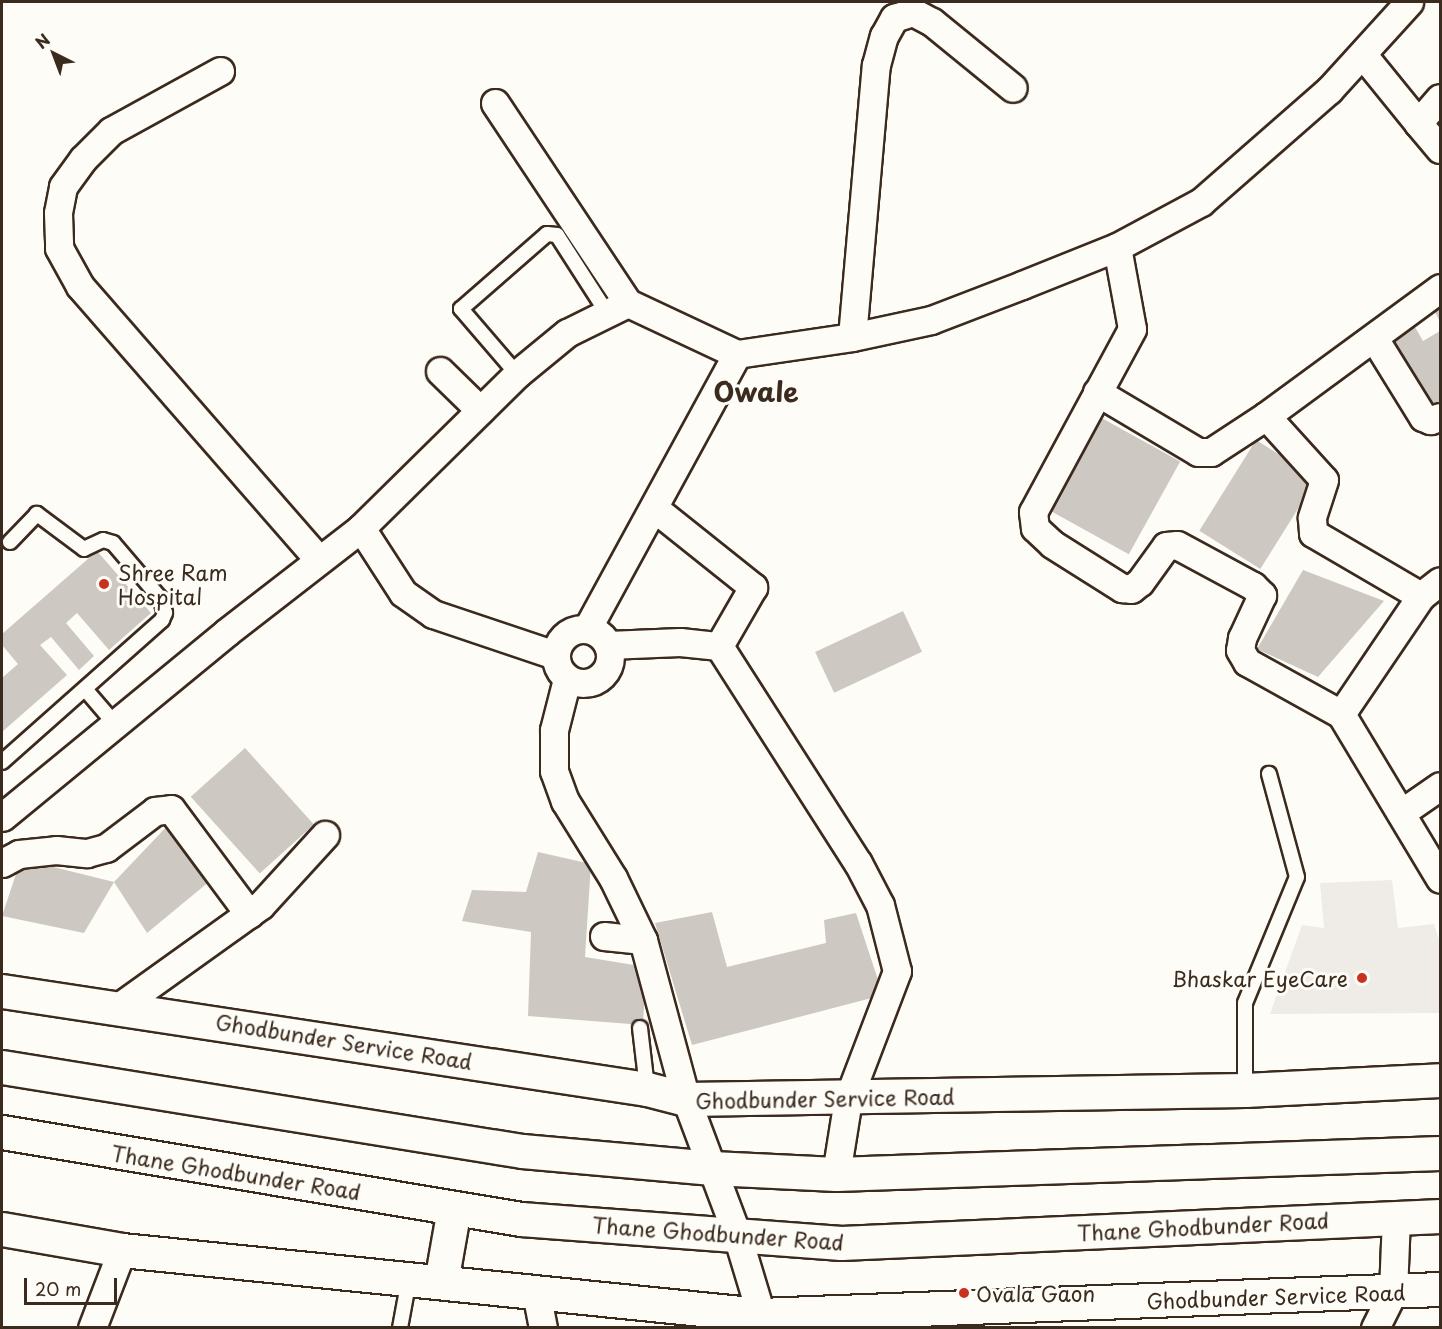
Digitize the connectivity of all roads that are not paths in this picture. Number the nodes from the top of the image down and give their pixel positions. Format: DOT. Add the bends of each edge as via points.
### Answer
graph roads {
  1 [pos="1409,2"];
  2 [pos="1363,55"];
  3 [pos="220,71"];
  4 [pos="1013,88"];
  5 [pos="1440,98"];
  6 [pos="495,103"];
  7 [pos="1418,123"];
  8 [pos="1440,149"];
  9 [pos="1117,247"];
  10 [pos="1440,288"];
  11 [pos="618,308"];
  12 [pos="852,338"];
  13 [pos="1374,338"];
  14 [pos="737,354"];
  15 [pos="440,371"];
  16 [pos="517,374"];
  17 [pos="1096,392"];
  18 [pos="480,410"];
  19 [pos="1266,416"];
  20 [pos="1440,417"];
  21 [pos="654,508"];
  22 [pos="361,528"];
  23 [pos="10,542"];
  24 [pos="318,559"];
  25 [pos="1430,588"];
  26 [pos="587,629"];
  27 [pos="608,645"];
  28 [pos="719,646"];
  29 [pos="555,655"];
  30 [pos="567,679"];
  31 [pos="85,689"];
  32 [pos="1341,714"];
  33 [pos="115,724"];
  34 [pos="2,762"];
  35 [pos="1269,774"];
  36 [pos="1440,786"];
  37 [pos="1401,813"];
  38 [pos="2,817"];
  39 [pos="325,835"];
  40 [pos="2,863"];
  41 [pos="1440,879"];
  42 [pos="249,914"];
  43 [pos="604,936"];
  44 [pos="643,940"];
  45 [pos="2,991"];
  46 [pos="120,1006"];
  47 [pos="640,1028"];
  48 [pos="2,1067"];
  49 [pos="1440,1080"];
  50 [pos="647,1089"];
  51 [pos="1245,1090"];
  52 [pos="686,1099"];
  53 [pos="848,1099"];
  54 [pos="2,1132"];
  55 [pos="1440,1153"];
  56 [pos="712,1168"];
  57 [pos="836,1174"];
  58 [pos="454,1208"];
  59 [pos="1440,1216"];
  60 [pos="1396,1218"];
  61 [pos="2,1229"];
  62 [pos="737,1235"];
  63 [pos="122,1250"];
  64 [pos="409,1279"];
  65 [pos="441,1282"];
  66 [pos="1440,1289"];
  67 [pos="536,1292"];
  68 [pos="1393,1292"];
  69 [pos="762,1321"];
  70 [pos="92,1328"];
  71 [pos="400,1328"];
  72 [pos="543,1328"];
  73 [pos="1375,1328"];
  1 -- 2 [label="street"];
  2 -- 7 [label="street"];
  2 -- 9 [label="street" via="1201,202"];
  3 -- 24 [label="street" via="111,131 83,159 63,187 58,213 59,248 80,286"];
  4 -- 12 [label="street" via="932,22 914,12 894,18 876,65"];
  5 -- 7 [label="street"];
  6 -- 11 [label="street"];
  7 -- 8 [label="street"];
  9 -- 12 [label="street" via="932,320"];
  9 -- 17 [label="street" via="1132,329"];
  10 -- 13 [label="street"];
  11 -- 14 [label="street"];
  11 -- 16 [label="street" via="567,333"];
  11 -- 16 [label="lane" via="557,235 547,234 461,309"];
  12 -- 14 [label="street"];
  13 -- 19 [label="street"];
  13 -- 20 [label="street" via="1423,417"];
  14 -- 21 [label="street"];
  15 -- 18 [label="street"];
  16 -- 18 [label="street"];
  17 -- 19 [label="street" via="1198,452 1212,452"];
  17 -- 32 [label="street" via="1033,512 1035,528 1052,544 1122,588 1131,589 1140,582 1157,554 1166,546 1177,545 1253,586 1262,595 1242,638 1240,650 1247,662"];
  18 -- 22 [label="street"];
  19 -- 25 [label="street" via="1324,480 1312,518 1313,533"];
  21 -- 26 [label="street"];
  21 -- 28 [label="street" via="753,587"];
  22 -- 24 [label="street"];
  22 -- 29 [label="street" via="403,593 432,614"];
  23 -- 31 [label="lane" via="37,514 84,549 103,540 113,543 160,598 162,620"];
  24 -- 33 [label="street"];
  25 -- 32 [label="street"];
  26 -- 27 [label="street" via="603,637"];
  26 -- 29 [label="street" via="569,632"];
  27 -- 28 [label="street" via="680,642"];
  27 -- 30 [label="street" via="610,663 600,678 584,684"];
  28 -- 53 [label="street" via="858,863 885,924 897,971"];
  29 -- 30 [label="street"];
  30 -- 44 [label="street" via="554,730 554,771 565,801 613,878"];
  31 -- 33 [label="lane"];
  31 -- 34 [label="lane"];
  32 -- 37 [label="street"];
  33 -- 38 [label="street"];
  35 -- 51 [label="lane" via="1297,877 1245,1003"];
  36 -- 37 [label="street"];
  37 -- 41 [label="street"];
  39 -- 42 [label="street"];
  40 -- 42 [label="street" via="19,854 56,850 87,853 106,848 155,811 171,809"];
  42 -- 46 [label="street"];
  43 -- 44 [label="street"];
  44 -- 52 [label="street"];
  45 -- 46 [label="main road, Ghodbunder Service Road"];
  46 -- 50 [label="main road, Ghodbunder Service Road"];
  47 -- 50 [label="lane"];
  48 -- 56 [label="main road" via="522,1151"];
  49 -- 51 [label="main road, Ghodbunder Service Road"];
  50 -- 52 [label="main road, Ghodbunder Service Road"];
  51 -- 53 [label="main road, Ghodbunder Service Road"];
  52 -- 53 [label="main road, Ghodbunder Service Road"];
  52 -- 56 [label="street"];
  53 -- 57 [label="street"];
  54 -- 58 [label="main road, Thane Ghodbunder Road"];
  55 -- 57 [label="main road"];
  56 -- 57 [label="main road"];
  56 -- 62 [label="street"];
  58 -- 62 [label="main road, Thane Ghodbunder Road" via="521,1219"];
  58 -- 65 [label="main road"];
  59 -- 60 [label="main road, Thane Ghodbunder Road"];
  60 -- 62 [label="main road, Thane Ghodbunder Road" via="841,1243"];
  60 -- 68 [label="street"];
  61 -- 63 [label="main road, Ghodbunder Service Road"];
  62 -- 69 [label="street"];
  63 -- 64 [label="main road, Ghodbunder Service Road"];
  63 -- 70 [label="street"];
  64 -- 65 [label="main road, Ghodbunder Service Road"];
  64 -- 71 [label="lane"];
  65 -- 67 [label="main road, Ghodbunder Service Road"];
  66 -- 68 [label="main road, Ghodbunder Service Road"];
  67 -- 69 [label="main road, Ghodbunder Service Road"];
  67 -- 72 [label="street"];
  68 -- 69 [label="main road, Ghodbunder Service Road"];
  68 -- 73 [label="street"];
}
